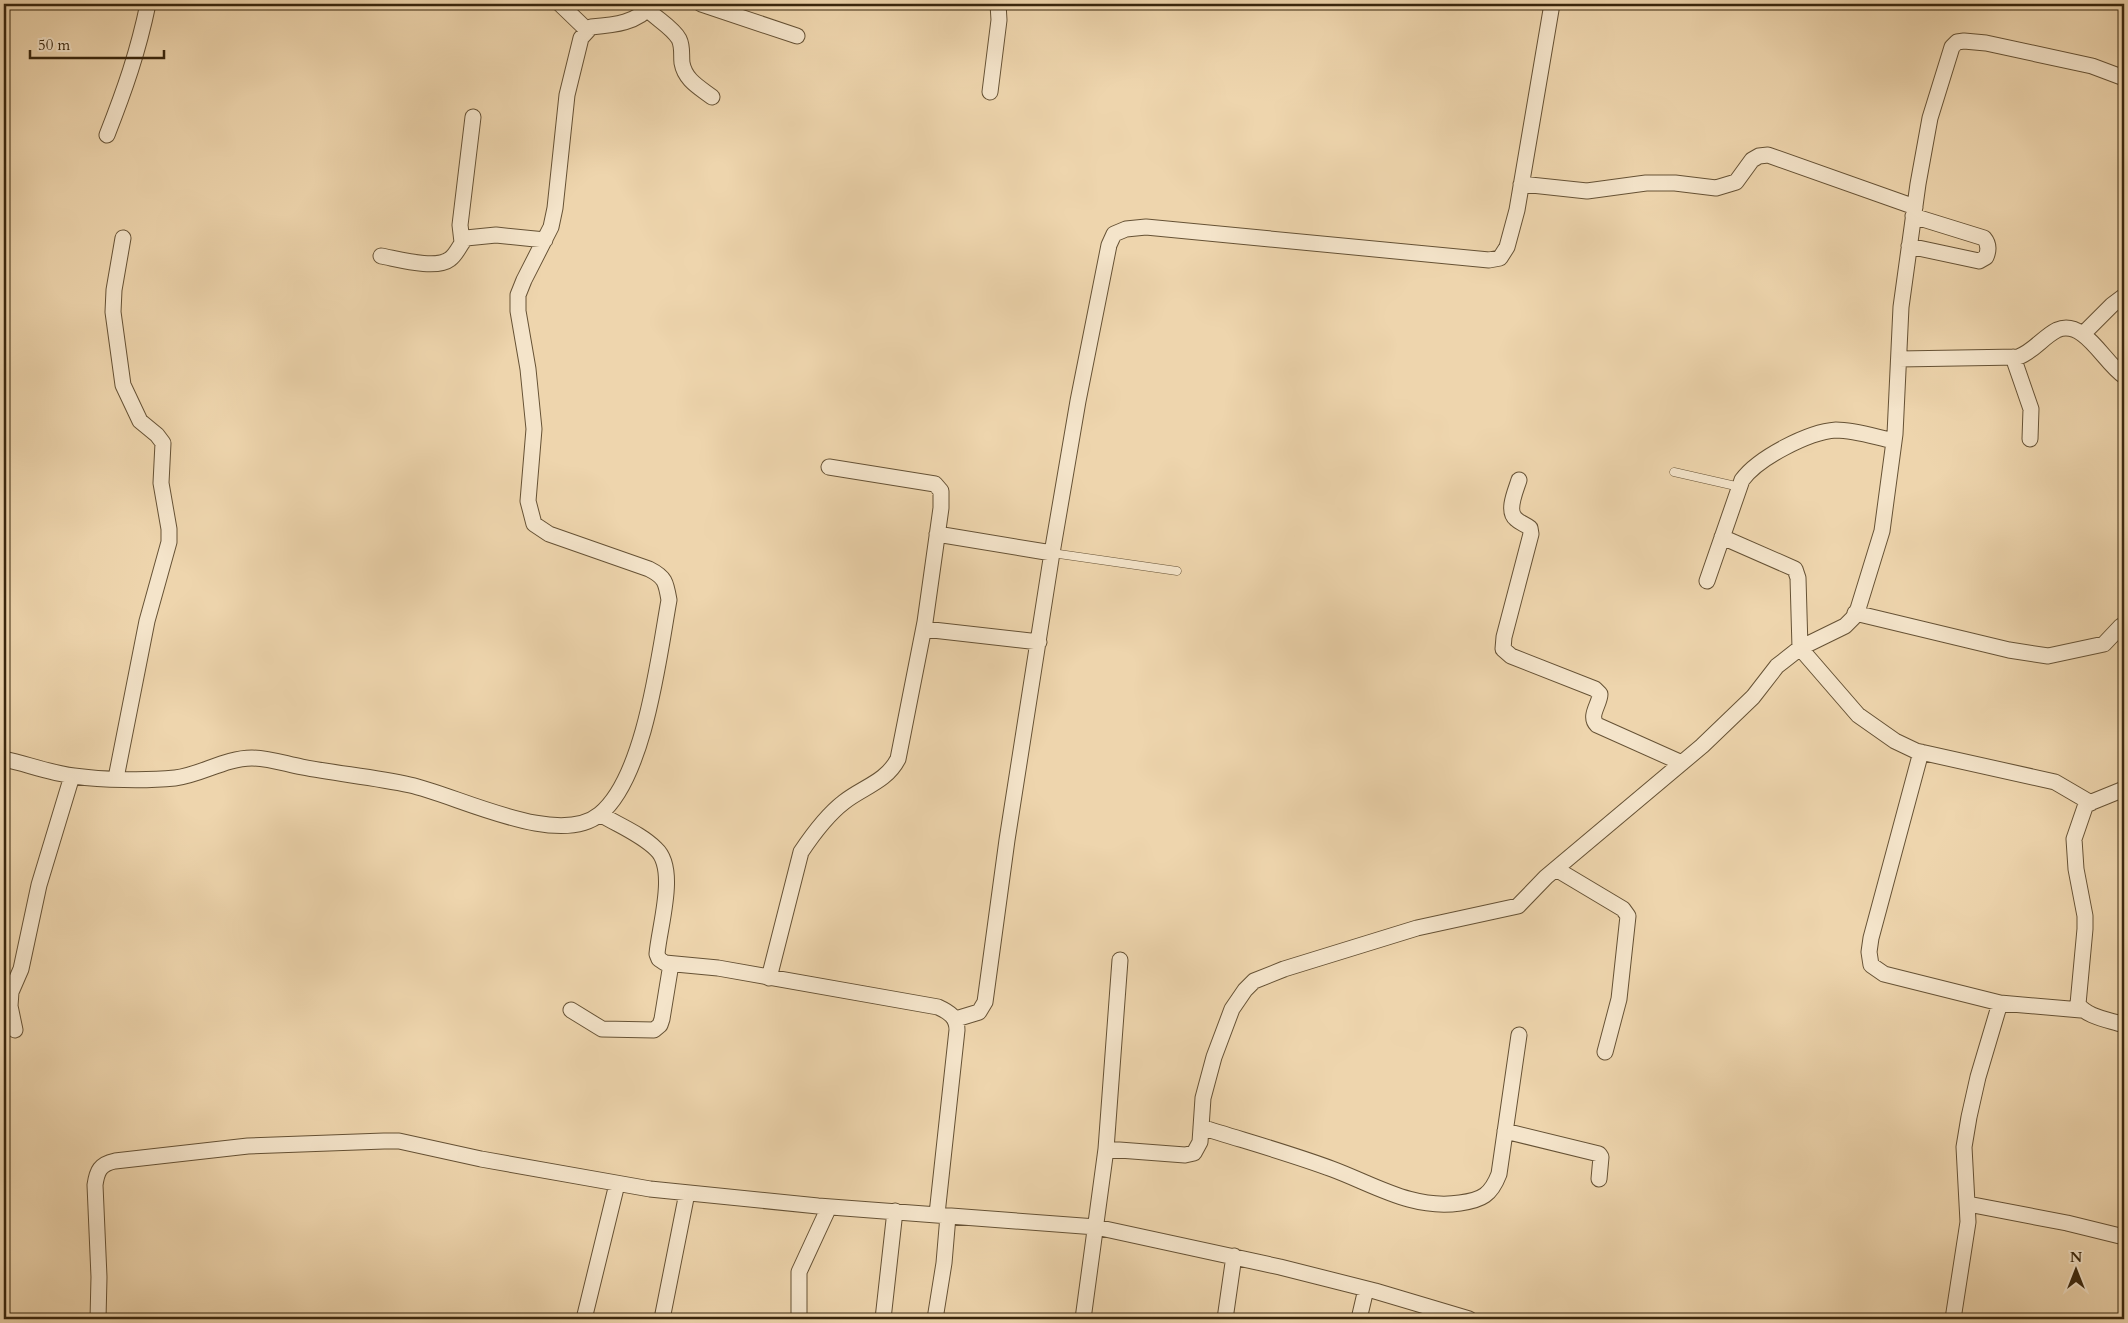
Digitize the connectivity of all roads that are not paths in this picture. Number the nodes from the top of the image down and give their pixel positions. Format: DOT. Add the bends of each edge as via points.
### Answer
graph roads {
  1 [pos="148,4"];
  2 [pos="560,4"];
  3 [pos="701,4"];
  4 [pos="998,4"];
  5 [pos="1552,4"];
  6 [pos="650,7"];
  7 [pos="587,30"];
  8 [pos="797,36"];
  9 [pos="2124,78"];
  10 [pos="990,92"];
  11 [pos="712,97"];
  12 [pos="473,117"];
  13 [pos="107,135"];
  14 [pos="1521,184"];
  15 [pos="1914,211"];
  16 [pos="123,238"];
  17 [pos="545,240"];
  18 [pos="462,242"];
  19 [pos="1909,246"];
  20 [pos="382,256"];
  21 [pos="2124,296"];
  22 [pos="2083,334"];
  23 [pos="2013,357"];
  24 [pos="1899,360"];
  25 [pos="2124,376"];
  26 [pos="2030,439"];
  27 [pos="1894,441"];
  28 [pos="829,467"];
  29 [pos="1674,472"];
  30 [pos="1519,480"];
  31 [pos="1740,487"];
  32 [pos="937,534"];
  33 [pos="1722,537"];
  34 [pos="1052,553"];
  35 [pos="1177,571"];
  36 [pos="1707,581"];
  37 [pos="1855,614"];
  38 [pos="2121,626"];
  39 [pos="924,629"];
  40 [pos="1039,642"];
  41 [pos="1800,648"];
  42 [pos="1921,752"];
  43 [pos="4,760"];
  44 [pos="1682,763"];
  45 [pos="72,776"];
  46 [pos="116,778"];
  47 [pos="2124,789"];
  48 [pos="2091,802"];
  49 [pos="600,814"];
  50 [pos="1556,869"];
  51 [pos="1120,960"];
  52 [pos="671,964"];
  53 [pos="769,978"];
  54 [pos="2000,1003"];
  55 [pos="571,1010"];
  56 [pos="2081,1010"];
  57 [pos="956,1019"];
  58 [pos="2124,1025"];
  59 [pos="16,1030"];
  60 [pos="1519,1035"];
  61 [pos="1604,1052"];
  62 [pos="1201,1127"];
  63 [pos="1506,1131"];
  64 [pos="1106,1149"];
  65 [pos="1599,1179"];
  66 [pos="617,1184"];
  67 [pos="687,1193"];
  68 [pos="1968,1204"];
  69 [pos="829,1207"];
  70 [pos="895,1211"];
  71 [pos="942,1215"];
  72 [pos="1096,1227"];
  73 [pos="2124,1235"];
  74 [pos="1234,1256"];
  75 [pos="1366,1289"];
  76 [pos="1461,1318"];
  77 [pos="98,1319"];
  78 [pos="584,1319"];
  79 [pos="662,1319"];
  80 [pos="799,1319"];
  81 [pos="883,1319"];
  82 [pos="935,1319"];
  83 [pos="1083,1319"];
  84 [pos="1225,1319"];
  85 [pos="1359,1319"];
  86 [pos="1953,1319"];
  1 -- 13 [label="street" via="129,80"];
  2 -- 7 [label="street"];
  3 -- 8 [label="street"];
  4 -- 10 [label="street"];
  5 -- 14 [label="street"];
  6 -- 7 [label="street" via="633,20"];
  6 -- 11 [label="street" via="678,38 685,73"];
  7 -- 17 [label="street" via="567,95 555,208"];
  9 -- 15 [label="street" via="2092,66 2044,55 1986,43 1957,42 1952,47 1930,118"];
  12 -- 18 [label="street" via="460,225"];
  14 -- 15 [label="street" via="1587,191 1646,183 1716,188 1736,182 1752,160 1768,155"];
  14 -- 34 [label="street" via="1507,247 1500,258 1489,260 1146,227 1114,234 1109,245 1078,401"];
  15 -- 19 [label="street"];
  15 -- 19 [label="street" via="1984,238 1988,251 1986,257 1979,261"];
  16 -- 46 [label="street" via="113,312 123,385 140,421 162,443 161,483 169,542 147,620"];
  17 -- 18 [label="street" via="496,235 475,236"];
  17 -- 49 [label="street" via="524,280 518,301 534,429 528,486 530,514 534,524 549,534 660,575 669,600 645,723 624,780"];
  18 -- 20 [label="street" via="451,259 443,263"];
  19 -- 24 [label="street" via="1901,307"];
  21 -- 22 [label="street"];
  22 -- 23 [label="street" via="2064,327 2024,355"];
  22 -- 25 [label="street"];
  23 -- 24 [label="street"];
  23 -- 26 [label="street" via="2031,409"];
  24 -- 27 [label="street"];
  27 -- 31 [label="street" via="1838,430 1817,434 1757,464 1748,471"];
  27 -- 37 [label="street" via="1882,530"];
  28 -- 32 [label="street" via="935,484 942,497"];
  29 -- 31 [label="lane"];
  30 -- 44 [label="street" via="1512,512 1514,518 1530,528 1531,534 1503,649 1511,656 1595,689 1600,694 1593,716 1597,725"];
  31 -- 33 [label="street"];
  32 -- 34 [label="street"];
  32 -- 39 [label="street"];
  33 -- 36 [label="street"];
  33 -- 41 [label="street" via="1797,571"];
  34 -- 35 [label="lane"];
  34 -- 40 [label="street"];
  37 -- 38 [label="street" via="2048,656 2104,644"];
  37 -- 41 [label="street" via="1845,626"];
  39 -- 40 [label="street"];
  39 -- 53 [label="street" via="898,759 875,784 842,803 802,852"];
  40 -- 57 [label="street" via="985,1002 979,1012"];
  41 -- 42 [label="street" via="1858,715 1888,737"];
  41 -- 44 [label="street" via="1777,666 1753,697"];
  42 -- 48 [label="street" via="2055,782"];
  42 -- 54 [label="street" via="1872,938 1869,961 1884,974"];
  43 -- 45 [label="street"];
  44 -- 50 [label="street"];
  45 -- 46 [label="street"];
  45 -- 59 [label="street" via="39,885 22,970 10,992"];
  46 -- 49 [label="street" via="178,778 240,759 258,758 428,788 495,813 538,823 570,825"];
  47 -- 48 [label="street"];
  48 -- 56 [label="street" via="2085,807 2074,839 2085,916 2077,996"];
  49 -- 52 [label="street" via="650,844 663,856 667,875 657,954 661,961"];
  50 -- 61 [label="street" via="1624,909 1628,916 1619,999"];
  50 -- 62 [label="street" via="1518,906 1417,928 1254,981 1232,1009 1218,1045 1207,1080"];
  51 -- 64 [label="street"];
  52 -- 53 [label="street" via="718,968"];
  52 -- 55 [label="street" via="662,1019 654,1030 602,1029"];
  53 -- 57 [label="street" via="938,1007"];
  54 -- 56 [label="street"];
  54 -- 68 [label="street" via="1978,1077 1964,1147"];
  56 -- 58 [label="street"];
  57 -- 71 [label="street"];
  60 -- 63 [label="street"];
  62 -- 63 [label="street" via="1333,1169 1408,1200 1446,1205 1471,1201 1491,1191 1499,1174"];
  62 -- 64 [label="street" via="1199,1147 1191,1155"];
  63 -- 65 [label="street" via="1599,1154"];
  64 -- 72 [label="street"];
  66 -- 67 [label="street"];
  66 -- 77 [label="street" via="399,1142 248,1146 107,1162 98,1171 95,1185"];
  66 -- 78 [label="street"];
  67 -- 69 [label="street"];
  67 -- 79 [label="street"];
  68 -- 73 [label="street"];
  68 -- 86 [label="street"];
  69 -- 70 [label="street"];
  69 -- 80 [label="street" via="799,1272"];
  70 -- 71 [label="street"];
  70 -- 81 [label="street"];
  71 -- 72 [label="street"];
  71 -- 82 [label="street" via="944,1263"];
  72 -- 74 [label="street"];
  72 -- 83 [label="street"];
  74 -- 75 [label="street"];
  74 -- 84 [label="street"];
  75 -- 76 [label="street"];
  75 -- 85 [label="street"];
}
